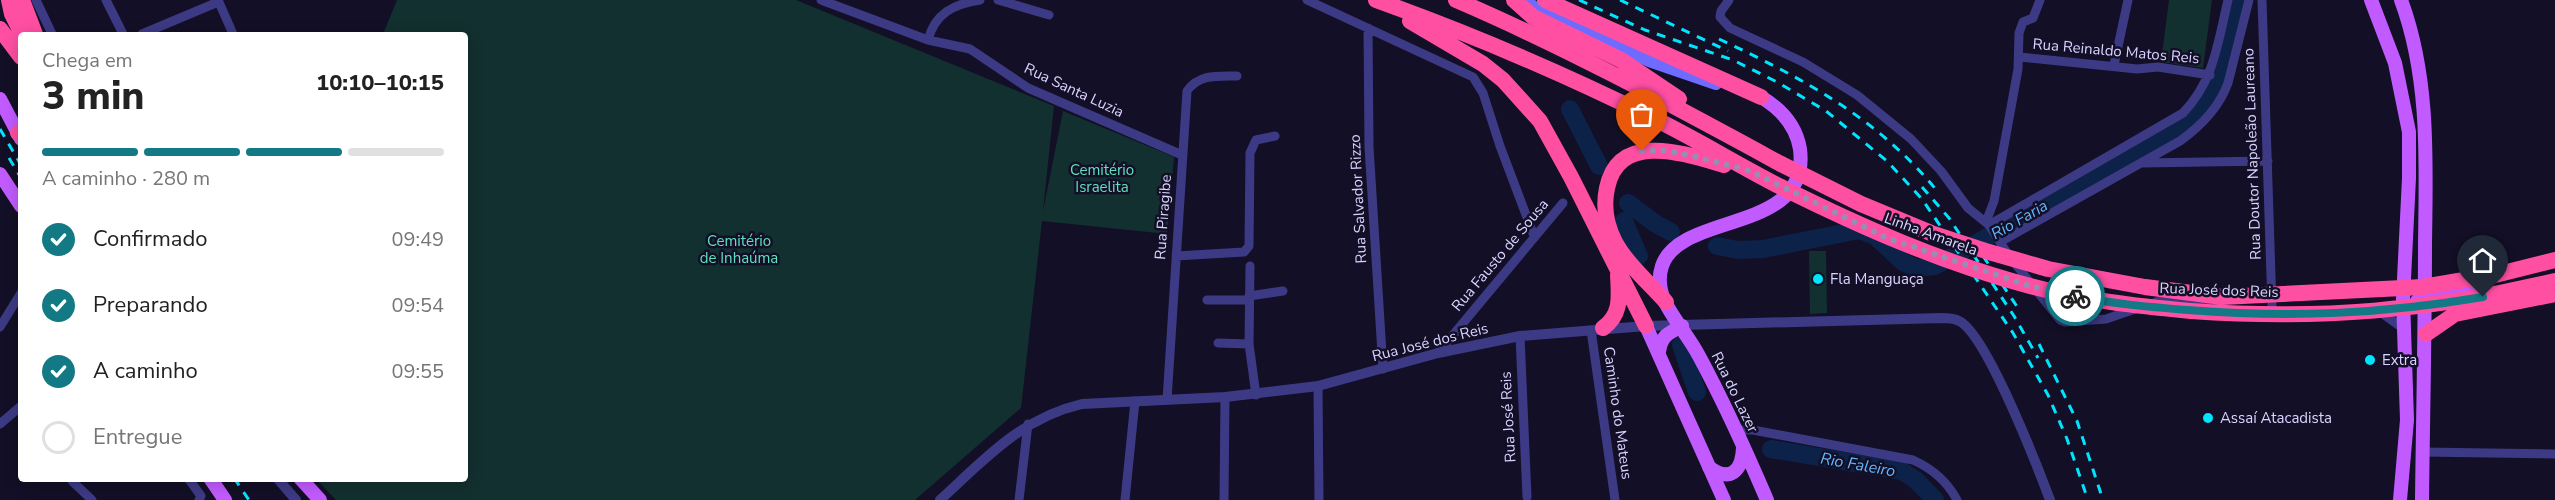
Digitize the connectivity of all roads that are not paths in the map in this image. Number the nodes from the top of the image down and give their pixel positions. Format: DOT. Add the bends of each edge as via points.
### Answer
graph roads {
  1 [pos="9,0"];
  2 [pos="22,0"];
  3 [pos="36,0"];
  4 [pos="105,0"];
  5 [pos="821,0"];
  6 [pos="980,0"];
  7 [pos="998,0"];
  8 [pos="1307,0"];
  9 [pos="1374,0"];
  10 [pos="1456,0"];
  11 [pos="1514,0"];
  12 [pos="1525,0"];
  13 [pos="1545,0"];
  14 [pos="1729,0"];
  15 [pos="2040,0"];
  16 [pos="2128,0"];
  17 [pos="2228,0"];
  18 [pos="2249,0"];
  19 [pos="2262,0"];
  20 [pos="2372,0"];
  21 [pos="2401,0"];
  22 [pos="218,1"];
  23 [pos="1036,5"];
  24 [pos="1049,15"];
  25 [pos="0,23"];
  26 [pos="1368,28"];
  27 [pos="33,32"];
  28 [pos="51,32"];
  29 [pos="122,32"];
  30 [pos="147,32"];
  31 [pos="232,32"];
  32 [pos="10,35"];
  33 [pos="928,40"];
  34 [pos="18,51"];
  35 [pos="2019,57"];
  36 [pos="2114,65"];
  37 [pos="2210,75"];
  38 [pos="1237,76"];
  39 [pos="1761,97"];
  40 [pos="0,99"];
  41 [pos="18,132"];
  42 [pos="1275,136"];
  43 [pos="1730,136"];
  44 [pos="1182,155"];
  45 [pos="2268,161"];
  46 [pos="2142,163"];
  47 [pos="1748,170"];
  48 [pos="0,174"];
  49 [pos="18,201"];
  50 [pos="1563,203"];
  51 [pos="1993,231"];
  52 [pos="1534,236"];
  53 [pos="1176,256"];
  54 [pos="2555,260"];
  55 [pos="1250,266"];
  56 [pos="1617,268"];
  57 [pos="2555,280"];
  58 [pos="1283,291"];
  59 [pos="2555,294"];
  60 [pos="2425,297"];
  61 [pos="18,298"];
  62 [pos="1249,298"];
  63 [pos="2403,299"];
  64 [pos="1207,300"];
  65 [pos="1666,302"];
  66 [pos="2369,305"];
  67 [pos="2272,307"];
  68 [pos="2478,310"];
  69 [pos="2403,322"];
  70 [pos="1646,326"];
  71 [pos="1682,326"];
  72 [pos="0,327"];
  73 [pos="1597,329"];
  74 [pos="2426,334"];
  75 [pos="1520,336"];
  76 [pos="1218,343"];
  77 [pos="1249,344"];
  78 [pos="1659,352"];
  79 [pos="1438,353"];
  80 [pos="1383,369"];
  81 [pos="1318,386"];
  82 [pos="1256,395"];
  83 [pos="1225,397"];
  84 [pos="1167,400"];
  85 [pos="1135,401"];
  86 [pos="18,409"];
  87 [pos="0,424"];
  88 [pos="1028,424"];
  89 [pos="1736,430"];
  90 [pos="1743,446"];
  91 [pos="2422,452"];
  92 [pos="2555,454"];
  93 [pos="1709,467"];
  94 [pos="73,482"];
  95 [pos="190,482"];
  96 [pos="213,482"];
  97 [pos="280,482"];
  98 [pos="304,482"];
  99 [pos="1527,497"];
  100 [pos="200,498"];
  101 [pos="92,500"];
  102 [pos="225,500"];
  103 [pos="296,500"];
  104 [pos="320,500"];
  105 [pos="940,500"];
  106 [pos="1019,500"];
  107 [pos="1125,500"];
  108 [pos="1224,500"];
  109 [pos="1319,500"];
  110 [pos="1616,500"];
  111 [pos="1724,500"];
  112 [pos="1767,500"];
  113 [pos="1957,500"];
  114 [pos="2050,500"];
  115 [pos="2400,500"];
  116 [pos="2422,500"];
  1 -- 32 [label="highway"];
  2 -- 27 [label="highway"];
  3 -- 28 [label="street"];
  4 -- 29 [label="street"];
  5 -- 33 [label="street, Rua Santa Luzia"];
  6 -- 33 [label="street" via="952,6 935,23"];
  7 -- 23 [label="street"];
  8 -- 26 [label="street"];
  9 -- 47 [label="highway, Linha Amarela" via="1499,46 1656,119"];
  9 -- 56 [label="highway" via="1483,63 1521,98 1540,121"];
  10 -- 43 [label="highway, Linha Amarela" via="1558,46"];
  11 -- 43 [label="highway" via="1533,17 1593,45 1654,81"];
  12 -- 39 [label="main road" via="1537,9 1682,74"];
  13 -- 39 [label="highway"];
  14 -- 51 [label="street" via="1720,17 1730,28 1803,62 1857,95 1911,139 1968,208"];
  15 -- 35 [label="street" via="2033,18 2023,22"];
  16 -- 36 [label="street"];
  17 -- 37 [label="street"];
  18 -- 46 [label="street" via="2229,83 2216,106 2187,136"];
  19 -- 45 [label="street, Rua Doutor Napoleão Laureano"];
  20 -- 63 [label="main road" via="2395,63 2409,132"];
  21 -- 60 [label="main road" via="2426,122"];
  22 -- 30 [label="street"];
  22 -- 31 [label="street"];
  23 -- 24 [label="street"];
  25 -- 32 [label="highway"];
  26 -- 52 [label="street" via="1464,71 1479,84"];
  26 -- 80 [label="street, Rua Salvador Rizzo" via="1369,147"];
  32 -- 34 [label="highway"];
  33 -- 44 [label="street, Rua Santa Luzia" via="970,49 1028,88"];
  35 -- 36 [label="street, Rua Reinaldo Matos Reis"];
  35 -- 51 [label="street" via="1994,201"];
  36 -- 37 [label="street, Rua Reinaldo Matos Reis"];
  37 -- 51 [label="street" via="2194,101 2169,123"];
  38 -- 44 [label="street, Rua Piragibe" via="1210,76 1186,91"];
  39 -- 65 [label="main road" via="1784,113 1794,129 1800,156 1798,173 1784,196 1764,210 1688,238 1670,253 1659,275"];
  40 -- 41 [label="main road"];
  42 -- 53 [label="street" via="1256,140 1250,153 1247,250"];
  43 -- 54 [label="highway, Linha Amarela, bridge" via="1861,204 1989,252 2048,269 2222,297 2413,288"];
  44 -- 53 [label="street, Rua Piragibe"];
  45 -- 46 [label="street"];
  45 -- 67 [label="street, Rua Doutor Napoleão Laureano"];
  46 -- 51 [label="street"];
  47 -- 57 [label="highway, Linha Amarela, bridge" via="1846,220 1930,254 2030,286 2142,307 2236,314 2344,314 2425,306"];
  47 -- 65 [label="highway" via="1660,150 1630,156 1613,172 1605,204 1609,227 1625,256"];
  48 -- 49 [label="main road"];
  50 -- 52 [label="street, Rua Fausto de Sousa"];
  51 -- 67 [label="street, Rua José dos Reis" via="2052,312 2066,322 2113,318 2166,300"];
  52 -- 79 [label="street, Rua Fausto de Sousa"];
  53 -- 84 [label="street, Rua Piragibe"];
  55 -- 62 [label="street"];
  56 -- 70 [label="highway"];
  56 -- 73 [label="highway" via="1618,309 1612,320"];
  58 -- 62 [label="street"];
  59 -- 68 [label="highway"];
  60 -- 68 [label="main road" via="2484,288 2488,293 2485,304"];
  60 -- 69 [label="main road" via="2409,307"];
  60 -- 74 [label="main road"];
  61 -- 72 [label="street"];
  62 -- 64 [label="street"];
  62 -- 77 [label="street"];
  63 -- 66 [label="street, Rua José dos Reis"];
  63 -- 69 [label="main road"];
  65 -- 71 [label="main road, Rua do Lazer"];
  66 -- 67 [label="street, Rua José dos Reis"];
  66 -- 69 [label="street"];
  68 -- 74 [label="highway" via="2447,318"];
  69 -- 115 [label="main road" via="2407,420"];
  70 -- 71 [label="street, Rua José dos Reis"];
  70 -- 73 [label="street, Rua José dos Reis"];
  70 -- 78 [label="main road"];
  71 -- 78 [label="main road" via="1667,333"];
  71 -- 89 [label="main road, Rua do Lazer"];
  71 -- 114 [label="street, Rua José dos Reis" via="1941,318 1960,321 1974,335 2004,392"];
  73 -- 75 [label="street, Rua José dos Reis"];
  73 -- 110 [label="street, Caminho do Mateus"];
  74 -- 91 [label="main road"];
  75 -- 79 [label="street, Rua José dos Reis"];
  75 -- 99 [label="street, Rua José Reis"];
  76 -- 77 [label="street"];
  77 -- 82 [label="street"];
  78 -- 93 [label="main road"];
  79 -- 80 [label="street, Rua José dos Reis"];
  80 -- 81 [label="street, Rua José dos Reis"];
  81 -- 82 [label="street, Rua José dos Reis"];
  81 -- 109 [label="street"];
  82 -- 83 [label="street, Rua José dos Reis"];
  83 -- 84 [label="street, Rua José dos Reis"];
  83 -- 108 [label="street"];
  84 -- 85 [label="street, Rua José dos Reis"];
  85 -- 88 [label="street, Rua José dos Reis" via="1063,408"];
  85 -- 107 [label="street"];
  86 -- 87 [label="street"];
  88 -- 105 [label="street, Rua José dos Reis"];
  88 -- 106 [label="street"];
  89 -- 90 [label="main road, Rua do Lazer"];
  89 -- 113 [label="street" via="1914,460 1936,472"];
  90 -- 93 [label="main road" via="1743,459 1735,472 1725,475"];
  90 -- 112 [label="main road, Rua do Lazer"];
  91 -- 92 [label="street"];
  91 -- 116 [label="main road"];
  93 -- 111 [label="main road"];
  94 -- 101 [label="street"];
  95 -- 100 [label="street"];
  96 -- 102 [label="main road"];
  97 -- 103 [label="street"];
  98 -- 104 [label="main road"];
}
